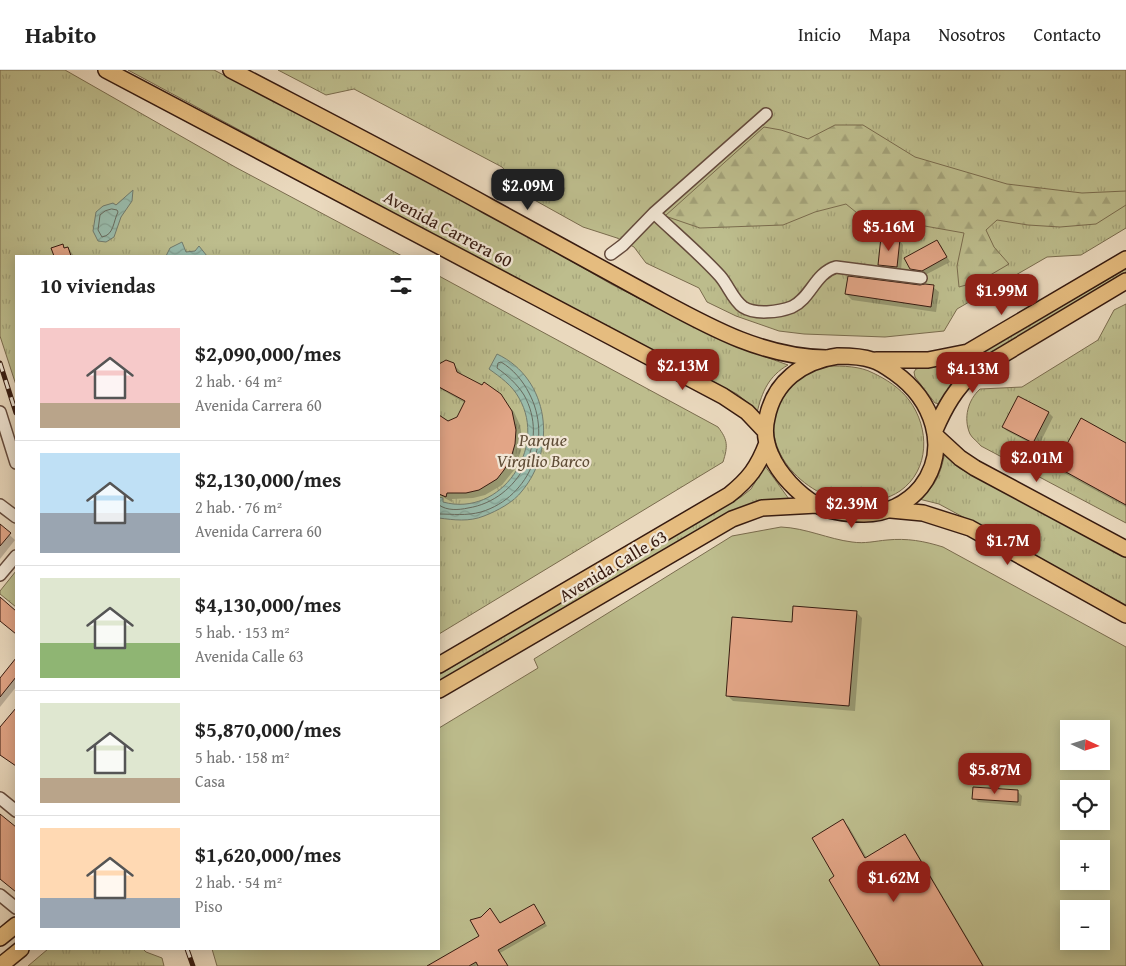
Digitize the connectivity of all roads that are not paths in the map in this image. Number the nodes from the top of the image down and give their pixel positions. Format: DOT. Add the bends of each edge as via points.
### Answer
graph roads {
  1 [pos="106,70"];
  2 [pos="231,70"];
  3 [pos="766,114"];
  4 [pos="654,213"];
  5 [pos="611,254"];
  6 [pos="1126,259"];
  7 [pos="921,278"];
  8 [pos="1126,281"];
  9 [pos="826,358"];
  10 [pos="872,360"];
  11 [pos="0,412"];
  12 [pos="935,432"];
  13 [pos="766,437"];
  14 [pos="15,460"];
  15 [pos="817,504"];
  16 [pos="0,505"];
  17 [pos="889,510"];
  18 [pos="15,516"];
  19 [pos="1126,548"];
  20 [pos="15,557"];
  21 [pos="0,575"];
  22 [pos="1126,615"];
  23 [pos="440,665"];
  24 [pos="440,689"];
  25 [pos="0,798"];
  26 [pos="15,810"];
  27 [pos="0,895"];
  28 [pos="15,907"];
  29 [pos="15,926"];
  30 [pos="0,938"];
  31 [pos="20,950"];
  32 [pos="0,966"];
  1 -- 13 [label="main road, Avenida Carrera 60" via="723,396 747,412"];
  2 -- 9 [label="main road" via="722,332 775,351"];
  3 -- 4 [label="street"];
  4 -- 5 [label="street"];
  4 -- 7 [label="street" via="719,275 741,305 751,310 771,311 792,306 805,297 824,272 836,267"];
  6 -- 10 [label="main road" via="968,352 928,360"];
  8 -- 12 [label="main road" via="974,372 949,399"];
  9 -- 10 [label="main road" via="854,356"];
  9 -- 13 [label="main road" via="807,364 782,384 769,410"];
  10 -- 12 [label="main road" via="898,375 916,392 926,406"];
  11 -- 14 [label="street"];
  12 -- 17 [label="main road" via="933,464 927,478 908,500"];
  12 -- 19 [label="main road" via="960,458 975,468"];
  13 -- 15 [label="main road" via="770,454 782,474"];
  13 -- 23 [label="main road, Avenida Calle 63" via="757,468 729,495"];
  15 -- 17 [label="main road" via="854,514"];
  15 -- 24 [label="main road, Avenida Calle 63" via="762,508 732,519"];
  16 -- 18 [label="street"];
  17 -- 22 [label="main road" via="923,513 970,528"];
  20 -- 21 [label="street"];
  25 -- 26 [label="street"];
  27 -- 28 [label="street"];
  29 -- 30 [label="main road"];
  31 -- 32 [label="main road"];
}
